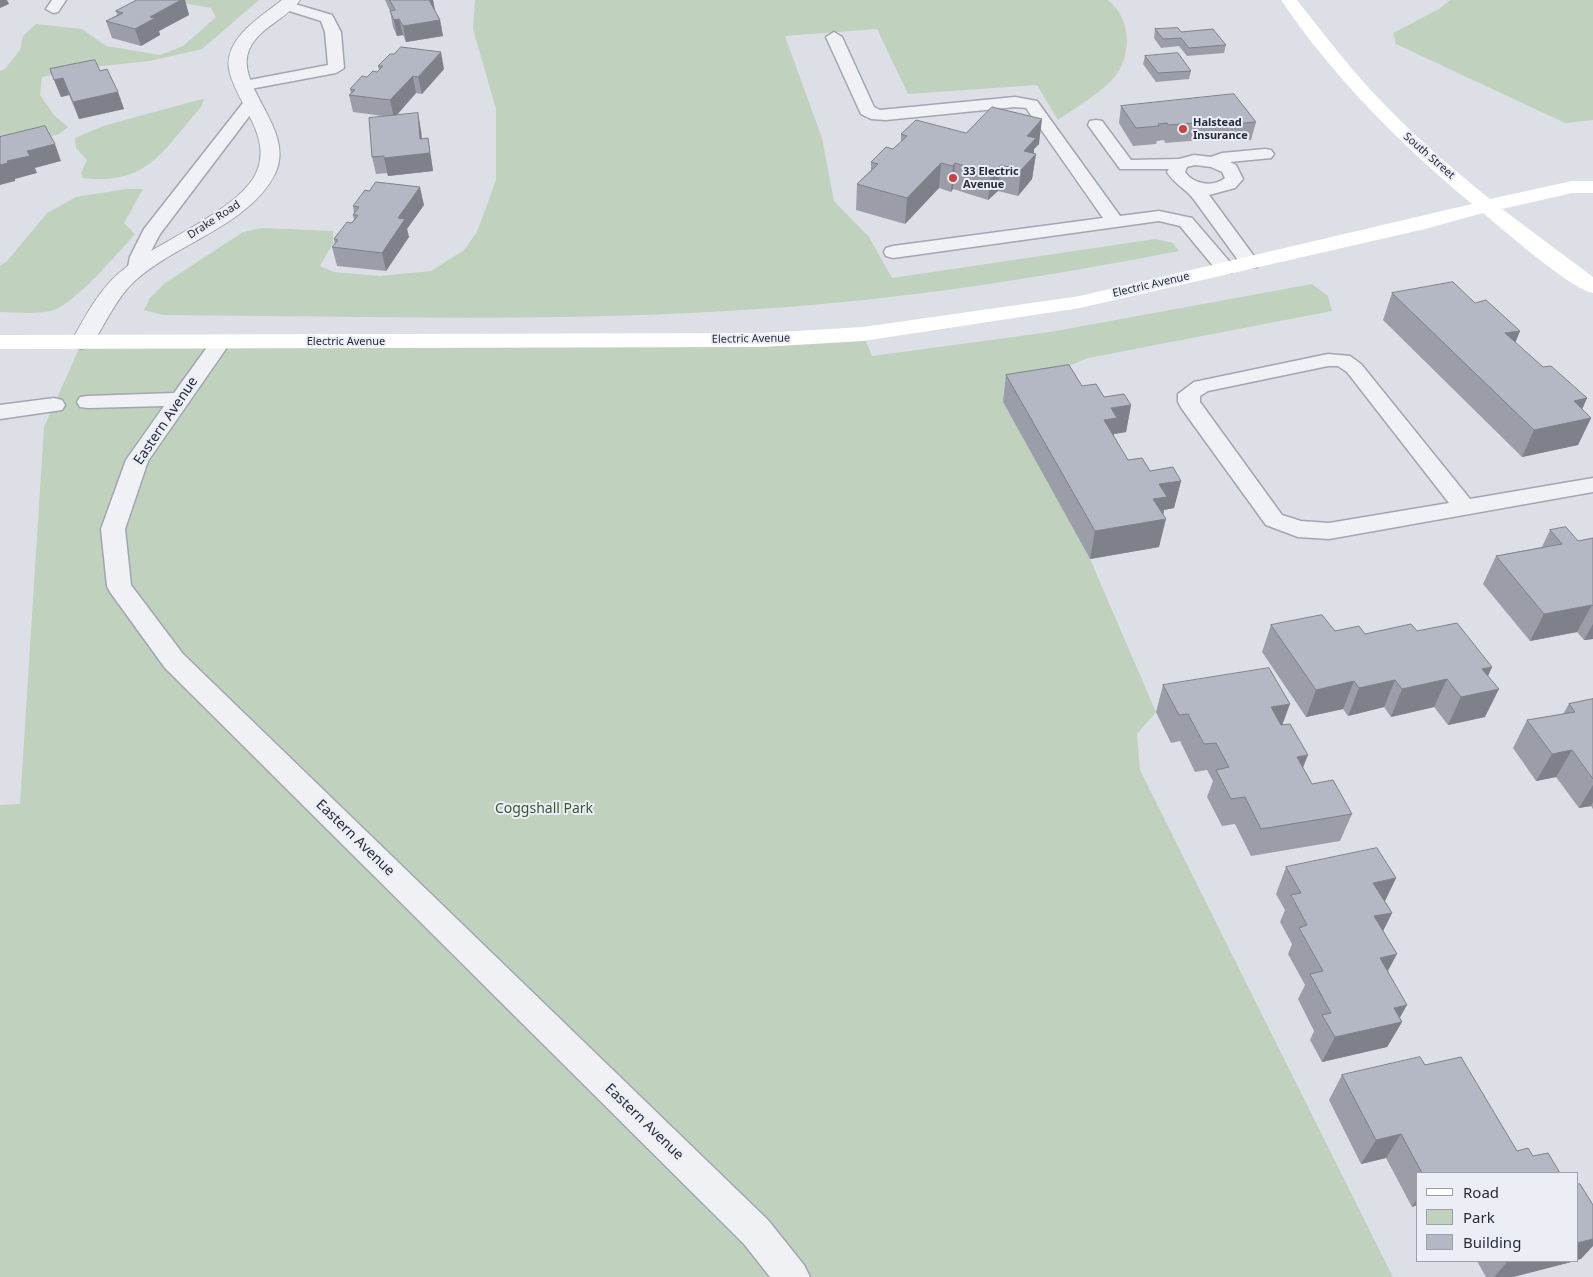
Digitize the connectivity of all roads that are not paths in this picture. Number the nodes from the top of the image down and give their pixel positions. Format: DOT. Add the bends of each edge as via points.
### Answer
graph roads {
  1 [pos="1290,0"];
  2 [pos="289,3"];
  3 [pos="834,38"];
  4 [pos="248,93"];
  5 [pos="1096,125"];
  6 [pos="1265,154"];
  7 [pos="1214,162"];
  8 [pos="1180,164"];
  9 [pos="1593,187"];
  10 [pos="1200,188"];
  11 [pos="1488,208"];
  12 [pos="1114,222"];
  13 [pos="892,252"];
  14 [pos="1250,263"];
  15 [pos="138,267"];
  16 [pos="1225,268"];
  17 [pos="1593,287"];
  18 [pos="0,342"];
  19 [pos="82,342"];
  20 [pos="220,343"];
  21 [pos="180,399"];
  22 [pos="88,402"];
  23 [pos="54,405"];
  24 [pos="0,412"];
  25 [pos="1593,484"];
  26 [pos="1465,508"];
  27 [pos="792,1277"];
  1 -- 11 [label="main road, South Street" via="1327,50 1394,125"];
  2 -- 4 [label="street, Drake Road" via="260,26 242,47 238,66"];
  2 -- 4 [label="lane" via="327,18 333,32 336,68"];
  3 -- 12 [label="lane" via="867,110 877,115 1015,102 1031,104"];
  4 -- 15 [label="lane" via="151,233 139,257"];
  4 -- 15 [label="street, Drake Road" via="271,151 264,176 233,210"];
  5 -- 8 [label="lane" via="1126,165"];
  6 -- 7 [label="lane" via="1222,158"];
  7 -- 8 [label="lane" via="1194,160"];
  7 -- 10 [label="lane" via="1230,169 1234,179 1225,187"];
  8 -- 10 [label="lane" via="1177,177"];
  9 -- 11 [label="main road, Electric Avenue" via="1533,194"];
  10 -- 14 [label="lane" via="1201,197"];
  11 -- 14 [label="main road, Electric Avenue"];
  11 -- 17 [label="main road, South Street"];
  12 -- 13 [label="lane"];
  12 -- 16 [label="lane" via="1159,216 1186,222"];
  14 -- 16 [label="main road, Electric Avenue"];
  15 -- 19 [label="street, Drake Road" via="110,297"];
  16 -- 20 [label="main road, Electric Avenue" via="1080,302 863,334 762,340"];
  18 -- 19 [label="main road, Electric Avenue"];
  19 -- 20 [label="main road, Electric Avenue"];
  20 -- 21 [label="lane, Eastern Avenue"];
  21 -- 22 [label="lane"];
  21 -- 27 [label="lane, Eastern Avenue" via="137,460 113,529 120,586 174,661 756,1232"];
  23 -- 24 [label="lane"];
  25 -- 26 [label="lane"];
  26 -- 26 [label="lane" via="1329,531 1280,524 1192,409 1189,394 1201,386 1328,360 1343,360 1354,368"];
}
